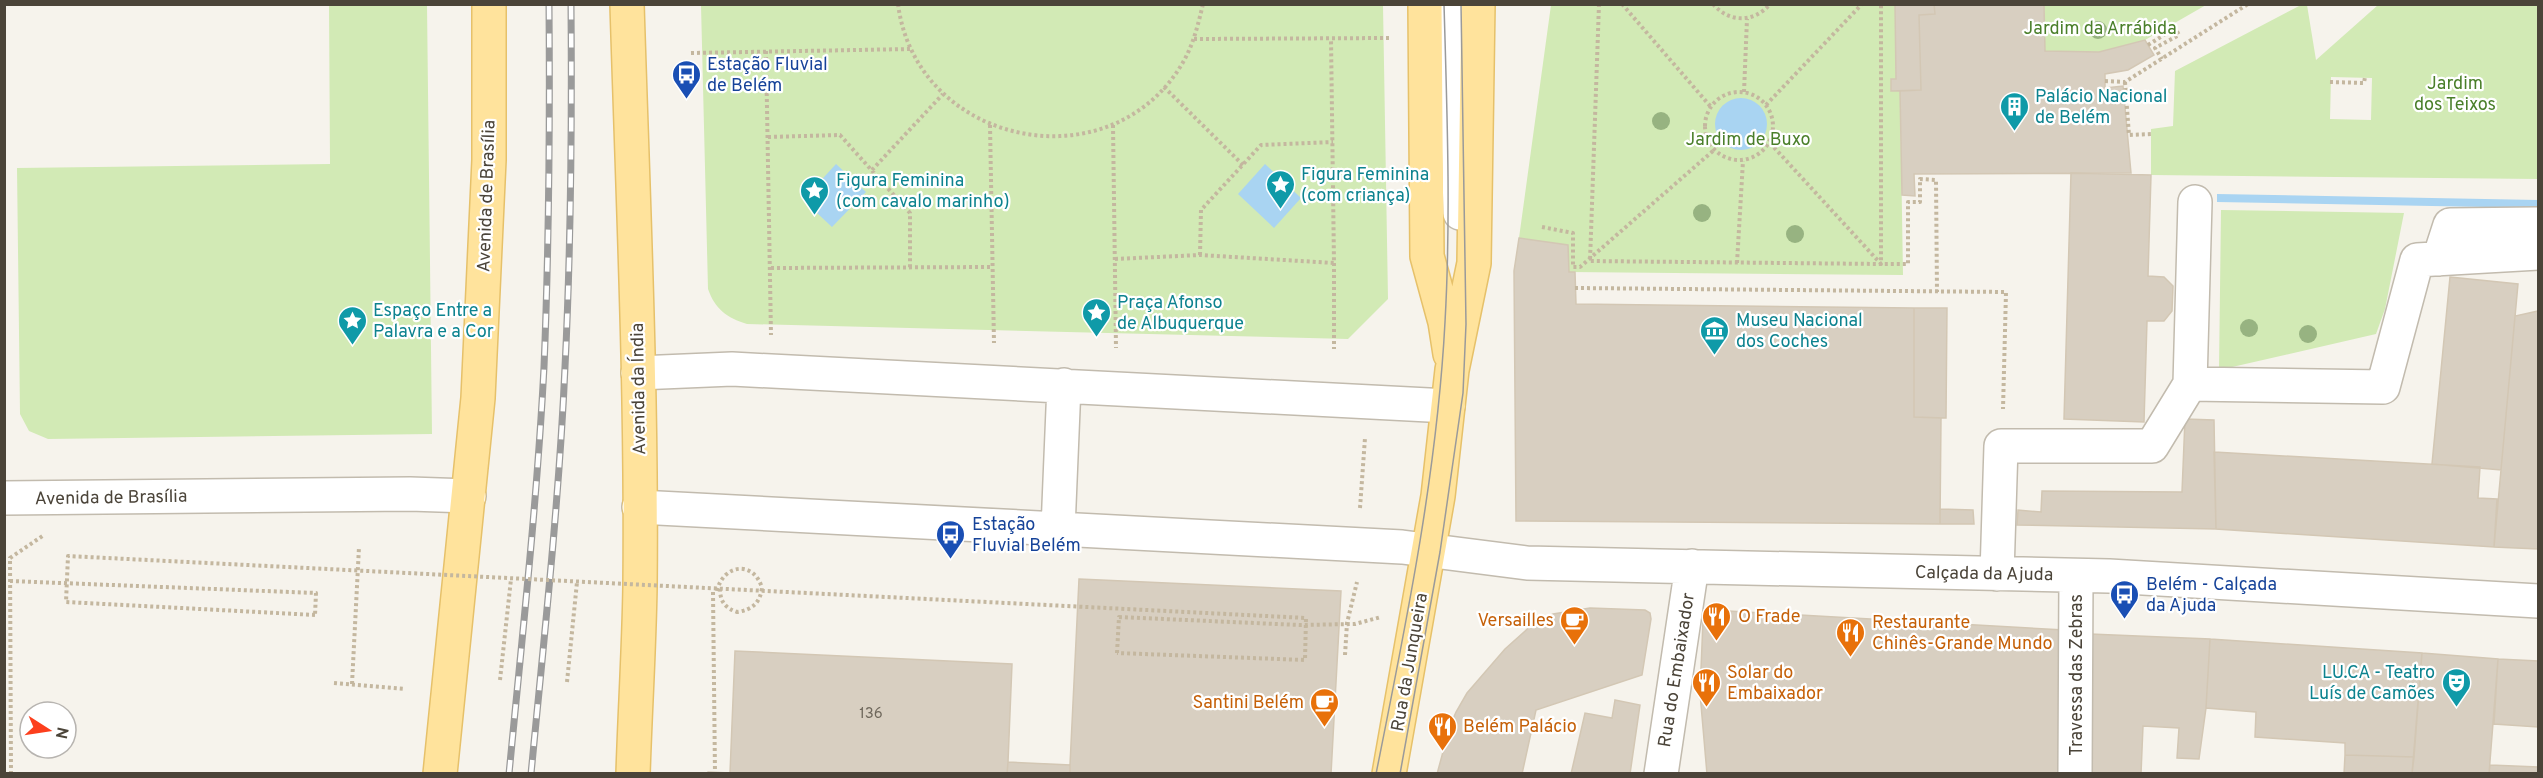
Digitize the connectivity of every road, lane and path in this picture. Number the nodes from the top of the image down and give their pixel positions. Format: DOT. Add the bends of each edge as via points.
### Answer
graph roads {
  1 [pos="489,4"];
  2 [pos="627,4"];
  3 [pos="898,4"];
  4 [pos="1203,4"];
  5 [pos="1425,4"];
  6 [pos="1455,4"];
  7 [pos="1478,4"];
  8 [pos="1599,4"];
  9 [pos="1622,4"];
  10 [pos="1713,4"];
  11 [pos="1770,4"];
  12 [pos="1862,4"];
  13 [pos="1881,4"];
  14 [pos="2248,4"];
  15 [pos="1747,19"];
  16 [pos="1426,37"];
  17 [pos="1194,39"];
  18 [pos="1331,39"];
  19 [pos="2148,45"];
  20 [pos="911,49"];
  21 [pos="766,51"];
  22 [pos="691,53"];
  23 [pos="2162,59"];
  24 [pos="2365,78"];
  25 [pos="2105,81"];
  26 [pos="2125,82"];
  27 [pos="2331,82"];
  28 [pos="1164,87"];
  29 [pos="1744,93"];
  30 [pos="943,94"];
  31 [pos="1766,105"];
  32 [pos="1711,106"];
  33 [pos="990,125"];
  34 [pos="1113,125"];
  35 [pos="2151,134"];
  36 [pos="768,137"];
  37 [pos="1333,142"];
  38 [pos="1770,143"];
  39 [pos="1714,150"];
  40 [pos="1743,161"];
  41 [pos="1243,165"];
  42 [pos="872,170"];
  43 [pos="2195,202"];
  44 [pos="2538,224"];
  45 [pos="1542,227"];
  46 [pos="2538,253"];
  47 [pos="1200,255"];
  48 [pos="1115,259"];
  49 [pos="2439,259"];
  50 [pos="1590,261"];
  51 [pos="1737,262"];
  52 [pos="1334,263"];
  53 [pos="1881,264"];
  54 [pos="993,267"];
  55 [pos="771,268"];
  56 [pos="910,268"];
  57 [pos="1575,288"];
  58 [pos="1936,292"];
  59 [pos="1466,304"];
  60 [pos="771,335"];
  61 [pos="994,343"];
  62 [pos="1116,348"];
  63 [pos="1334,349"];
  64 [pos="1452,370"];
  65 [pos="638,373"];
  66 [pos="2190,384"];
  67 [pos="1064,385"];
  68 [pos="1448,406"];
  69 [pos="2001,446"];
  70 [pos="469,496"];
  71 [pos="4,498"];
  72 [pos="639,507"];
  73 [pos="1058,529"];
  74 [pos="359,547"];
  75 [pos="1429,550"];
  76 [pos="1692,566"];
  77 [pos="357,570"];
  78 [pos="1996,574"];
  79 [pos="2076,576"];
  80 [pos="511,579"];
  81 [pos="577,582"];
  82 [pos="717,591"];
  83 [pos="2538,601"];
  84 [pos="1388,615"];
  85 [pos="1347,624"];
  86 [pos="1345,655"];
  87 [pos="500,680"];
  88 [pos="567,682"];
  89 [pos="334,684"];
  90 [pos="352,684"];
  91 [pos="405,689"];
  92 [pos="11,774"];
  93 [pos="440,774"];
  94 [pos="633,774"];
  95 [pos="715,774"];
  96 [pos="1389,774"];
  97 [pos="1661,774"];
  98 [pos="2075,774"];
  1 -- 70 [label="main road, Avenida de Brasília" via="488,171 478,398"];
  2 -- 65 [label="main road, Avenida da Índia"];
  3 -- 20 [label="path"];
  4 -- 17 [label="path"];
  5 -- 16 [label="main road"];
  6 -- 59 [label="street" via="1460,253"];
  7 -- 59 [label="main road" via="1474,263"];
  8 -- 50 [label="path"];
  9 -- 32 [label="path"];
  10 -- 15 [label="path" via="1726,16"];
  11 -- 15 [label="path"];
  12 -- 31 [label="path"];
  13 -- 53 [label="path"];
  14 -- 23 [label="path"];
  15 -- 29 [label="path"];
  16 -- 18 [label="path"];
  16 -- 64 [label="main road" via="1427,256 1445,322"];
  17 -- 18 [label="path"];
  17 -- 28 [label="path" via="1182,65"];
  18 -- 37 [label="path"];
  19 -- 23 [label="path" via="2175,28 2179,35 2155,48"];
  20 -- 21 [label="path"];
  20 -- 30 [label="path"];
  21 -- 22 [label="path"];
  21 -- 36 [label="path"];
  23 -- 26 [label="path"];
  24 -- 27 [label="path" via="2364,83"];
  25 -- 26 [label="path"];
  26 -- 35 [label="path" via="2129,135"];
  28 -- 34 [label="path"];
  28 -- 41 [label="path"];
  29 -- 31 [label="path"];
  29 -- 32 [label="path" via="1729,93"];
  30 -- 33 [label="path" via="964,112"];
  30 -- 42 [label="path"];
  31 -- 38 [label="path" via="1772,116"];
  32 -- 39 [label="path" via="1705,123 1706,137"];
  33 -- 34 [label="path" via="1050,138"];
  33 -- 54 [label="path"];
  34 -- 48 [label="path"];
  36 -- 42 [label="path" via="840,135"];
  36 -- 55 [label="path"];
  37 -- 41 [label="path" via="1261,145"];
  37 -- 52 [label="path"];
  38 -- 40 [label="path"];
  38 -- 53 [label="path"];
  39 -- 40 [label="path" via="1723,157"];
  39 -- 50 [label="path"];
  40 -- 51 [label="path"];
  41 -- 47 [label="path" via="1201,210"];
  42 -- 56 [label="path" via="910,213"];
  43 -- 66 [label="street"];
  44 -- 49 [label="street" via="2450,225"];
  45 -- 50 [label="path" via="1573,233 1573,267"];
  46 -- 49 [label="street"];
  47 -- 48 [label="path"];
  47 -- 52 [label="path"];
  48 -- 62 [label="path"];
  49 -- 66 [label="street" via="2417,260 2383,387"];
  50 -- 51 [label="path"];
  51 -- 53 [label="path"];
  52 -- 63 [label="path"];
  53 -- 58 [label="path" via="1908,264 1908,202 1920,202 1920,179 1936,180"];
  54 -- 56 [label="path"];
  54 -- 61 [label="path"];
  55 -- 56 [label="path"];
  55 -- 60 [label="path"];
  57 -- 58 [label="path"];
  58 -- 69 [label="path" via="2006,292"];
  59 -- 64 [label="main road"];
  64 -- 68 [label="main road"];
  65 -- 67 [label="street" via="732,369"];
  65 -- 72 [label="main road, Avenida da Índia"];
  66 -- 69 [label="street" via="2152,446"];
  67 -- 68 [label="street"];
  67 -- 73 [label="street"];
  68 -- 75 [label="main road"];
  69 -- 78 [label="street"];
  70 -- 71 [label="street, Avenida de Brasília"];
  70 -- 93 [label="main road, Avenida de Brasília"];
  72 -- 73 [label="street"];
  72 -- 94 [label="main road, Avenida da Índia"];
  73 -- 75 [label="street"];
  74 -- 77 [label="path"];
  75 -- 76 [label="street, Calçada da Ajuda" via="1527,563"];
  75 -- 96 [label="main road, Rua da Junqueira"];
  76 -- 78 [label="street, Calçada da Ajuda"];
  76 -- 97 [label="street, Rua do Embaixador"];
  77 -- 80 [label="path, bridge"];
  77 -- 90 [label="path"];
  77 -- 92 [label="path, bridge" via="68,556 66,602 315,615 316,593 82,583 10,581"];
  78 -- 79 [label="street, Calçada da Ajuda"];
  79 -- 83 [label="street, Calçada da Ajuda"];
  79 -- 98 [label="street, Travessa das Zebras"];
  80 -- 81 [label="path, bridge"];
  80 -- 87 [label="path"];
  81 -- 82 [label="path, bridge"];
  81 -- 88 [label="path"];
  82 -- 82 [label="path" via="722,577 743,569 755,575 762,588 752,608 737,612 724,605"];
  82 -- 85 [label="path, bridge" via="1306,618 1305,660 1117,653 1119,617 1299,625"];
  82 -- 95 [label="path"];
  84 -- 85 [label="path"];
  85 -- 86 [label="path"];
  89 -- 90 [label="path"];
  90 -- 91 [label="path"];
}
